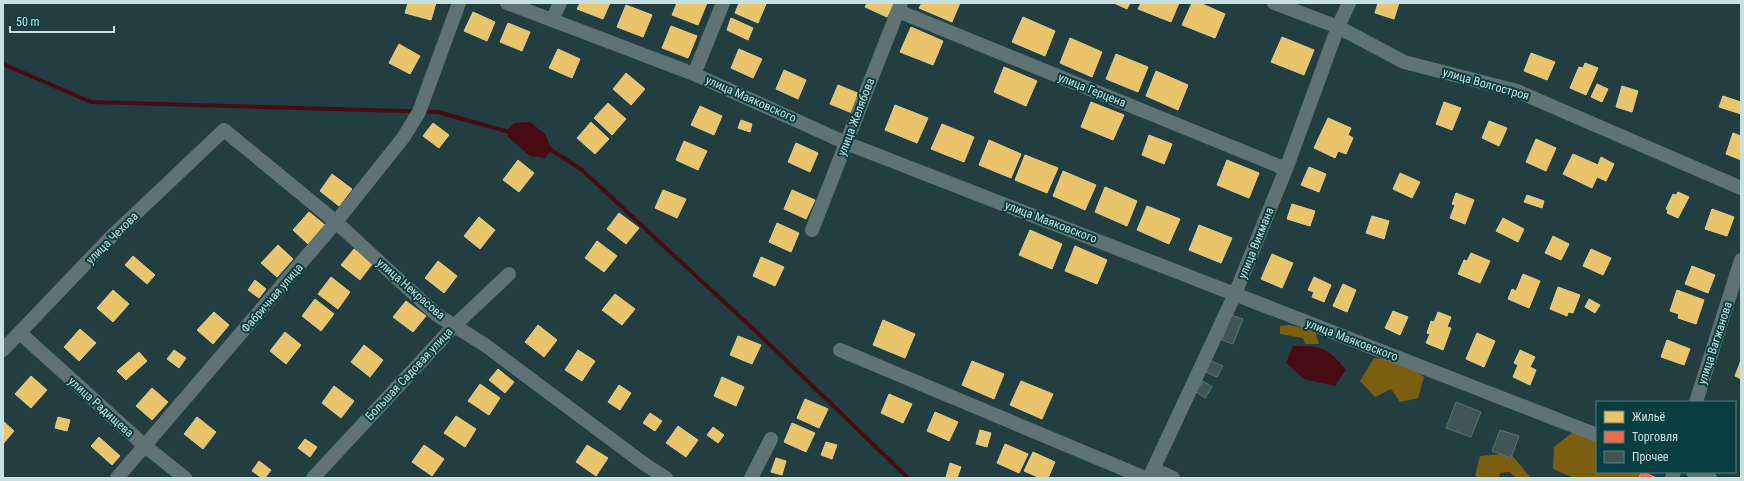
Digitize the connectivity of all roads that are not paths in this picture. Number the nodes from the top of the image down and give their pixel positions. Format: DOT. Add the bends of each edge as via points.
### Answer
graph roads {
  1 [pos="459,3"];
  2 [pos="507,3"];
  3 [pos="560,3"];
  4 [pos="723,3"];
  5 [pos="1274,3"];
  6 [pos="1349,3"];
  7 [pos="900,7"];
  8 [pos="552,20"];
  9 [pos="1338,27"];
  10 [pos="694,74"];
  11 [pos="224,130"];
  12 [pos="846,143"];
  13 [pos="1286,169"];
  14 [pos="1741,188"];
  15 [pos="336,222"];
  16 [pos="812,230"];
  17 [pos="1741,260"];
  18 [pos="508,274"];
  19 [pos="1235,294"];
  20 [pos="454,326"];
  21 [pos="20,333"];
  22 [pos="3,350"];
  23 [pos="840,350"];
  24 [pos="1696,401"];
  25 [pos="1596,435"];
  26 [pos="771,439"];
  27 [pos="145,446"];
  28 [pos="1696,473"];
  29 [pos="1149,475"];
  30 [pos="117,478"];
  31 [pos="185,478"];
  32 [pos="312,478"];
  33 [pos="666,478"];
  34 [pos="750,478"];
  35 [pos="1173,478"];
  36 [pos="1710,478"];
  1 -- 15 [label="street, Фабричная улица" via="419,112 403,138"];
  2 -- 8 [label="street, улица Маяковского"];
  3 -- 8 [label="street"];
  4 -- 10 [label="street"];
  5 -- 9 [label="street, улица Волгостроя"];
  6 -- 9 [label="street, улица Викмана"];
  7 -- 12 [label="street, улица Желябова"];
  7 -- 13 [label="street, улица Герцена"];
  8 -- 10 [label="street, улица Маяковского"];
  9 -- 13 [label="street, улица Викмана"];
  9 -- 14 [label="street, улица Волгостроя" via="1404,62 1517,91"];
  10 -- 12 [label="street, улица Маяковского"];
  11 -- 15 [label="street, улица Некрасова"];
  11 -- 21 [label="street, улица Чехова" via="111,237"];
  12 -- 16 [label="street, улица Желябова"];
  12 -- 19 [label="street, улица Маяковского"];
  13 -- 19 [label="street, улица Викмана"];
  15 -- 20 [label="street, улица Некрасова" via="437,315"];
  15 -- 27 [label="street, Фабричная улица"];
  17 -- 24 [label="street, улица Вагжанова"];
  18 -- 20 [label="street, Большая Садовая улица"];
  19 -- 25 [label="street, улица Маяковского"];
  19 -- 29 [label="street, улица Викмана"];
  20 -- 32 [label="street, Большая Садовая улица"];
  20 -- 33 [label="street, улица Некрасова" via="485,345"];
  21 -- 22 [label="street, улица Чехова"];
  21 -- 27 [label="street, улица Радищева"];
  23 -- 29 [label="street"];
  26 -- 34 [label="street"];
  27 -- 30 [label="street, Фабричная улица"];
  27 -- 31 [label="street, улица Радищева"];
  28 -- 36 [label="street"];
  29 -- 35 [label="street"];
}
